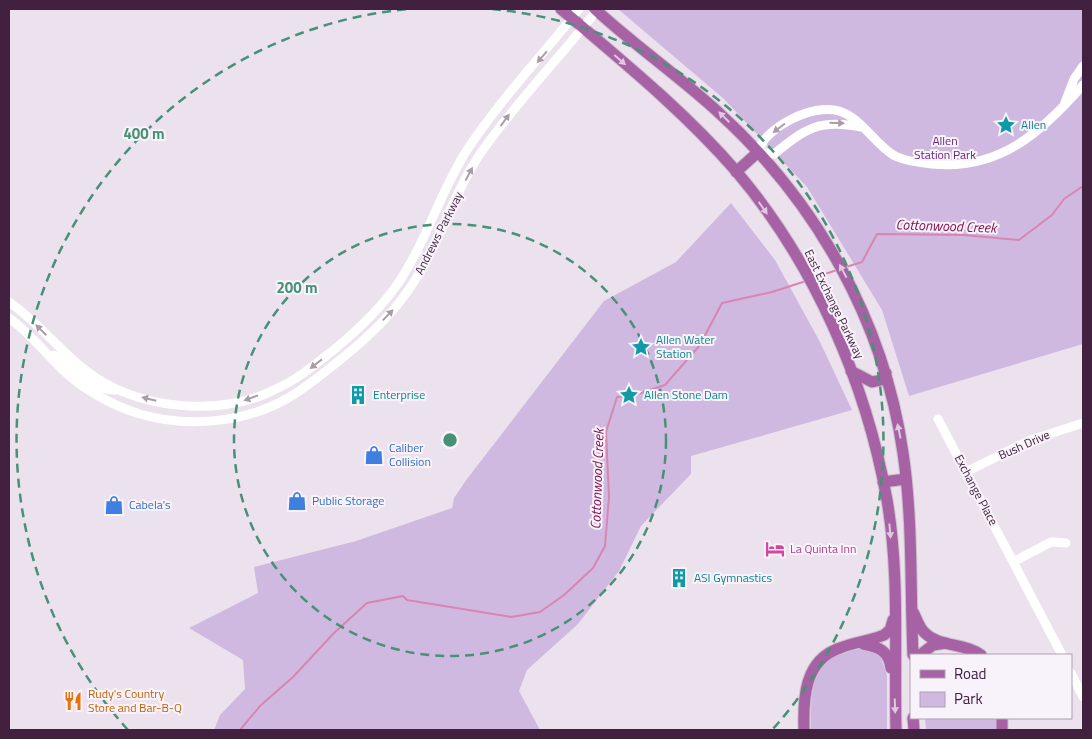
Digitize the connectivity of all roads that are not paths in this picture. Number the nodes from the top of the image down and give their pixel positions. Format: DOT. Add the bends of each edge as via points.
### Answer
graph roads {
  1 [pos="561,9"];
  2 [pos="596,10"];
  3 [pos="575,13"];
  4 [pos="583,28"];
  5 [pos="1083,66"];
  6 [pos="1083,85"];
  7 [pos="1064,105"];
  8 [pos="861,126"];
  9 [pos="474,139"];
  10 [pos="485,147"];
  11 [pos="757,153"];
  12 [pos="736,172"];
  13 [pos="432,222"];
  14 [pos="444,228"];
  15 [pos="9,302"];
  16 [pos="9,318"];
  17 [pos="351,336"];
  18 [pos="359,345"];
  19 [pos="50,357"];
  20 [pos="851,371"];
  21 [pos="886,373"];
  22 [pos="118,390"];
  23 [pos="198,407"];
  24 [pos="938,419"];
  25 [pos="198,422"];
  26 [pos="1083,423"];
  27 [pos="966,472"];
  28 [pos="906,479"];
  29 [pos="883,482"];
  30 [pos="1066,542"];
  31 [pos="1013,562"];
  32 [pos="895,606"];
  33 [pos="911,607"];
  34 [pos="856,643"];
  35 [pos="948,643"];
  36 [pos="912,654"];
  37 [pos="921,654"];
  38 [pos="979,654"];
  39 [pos="1061,654"];
  40 [pos="1072,675"];
  41 [pos="895,682"];
  42 [pos="1083,697"];
  43 [pos="804,730"];
  44 [pos="896,730"];
  1 -- 3 [label="main road, East Exchange Parkway"];
  2 -- 4 [label="street, Andrews Parkway"];
  11 -- 2 [label="main road, East Exchange Parkway, one-way" via="718,111"];
  3 -- 4 [label="main road, East Exchange Parkway"];
  3 -- 9 [label="street, Andrews Parkway, one-way"];
  10 -- 4 [label="street, Andrews Parkway, one-way"];
  4 -- 12 [label="main road, East Exchange Parkway, one-way" via="676,110"];
  5 -- 7 [label="street"];
  6 -- 7 [label="street"];
  7 -- 8 [label="street" via="1034,135 1009,151 977,162 944,165 918,163 895,156"];
  11 -- 8 [label="street, one-way" via="774,154 800,134 824,124"];
  8 -- 11 [label="street, one-way" via="841,112 830,109 810,112 783,124 762,141"];
  9 -- 10 [label="street"];
  9 -- 13 [label="street, Andrews Parkway" via="449,182"];
  14 -- 10 [label="street, Andrews Parkway, one-way"];
  11 -- 12 [label="main road"];
  21 -- 11 [label="main road, East Exchange Parkway, one-way" via="851,285 816,226 779,176"];
  12 -- 20 [label="main road, East Exchange Parkway, one-way" via="789,245"];
  13 -- 14 [label="street"];
  13 -- 17 [label="street, Andrews Parkway" via="399,282"];
  18 -- 14 [label="street, Andrews Parkway, one-way" via="407,292"];
  22 -- 15 [label="street, Andrews Parkway, one-way" via="72,361"];
  16 -- 19 [label="street, Andrews Parkway"];
  17 -- 18 [label="street"];
  17 -- 23 [label="street, Andrews Parkway, one-way" via="279,389 240,402"];
  18 -- 25 [label="street, Andrews Parkway" via="286,400 243,416"];
  19 -- 22 [label="street" via="60,358 105,390"];
  19 -- 25 [label="street, Andrews Parkway" via="64,372 90,390 124,408 162,419"];
  20 -- 21 [label="main road" via="872,382 881,380"];
  20 -- 29 [label="main road, East Exchange Parkway"];
  28 -- 21 [label="main road, East Exchange Parkway, one-way"];
  23 -- 22 [label="street, Andrews Parkway, one-way" via="162,402"];
  23 -- 25 [label="street"];
  24 -- 27 [label="street, Exchange Place"];
  26 -- 27 [label="street, Bush Drive" via="1028,441"];
  27 -- 31 [label="street, Exchange Place"];
  28 -- 29 [label="main road"];
  28 -- 33 [label="main road, East Exchange Parkway"];
  29 -- 32 [label="main road, East Exchange Parkway, one-way"];
  30 -- 31 [label="street" via="1051,542"];
  31 -- 39 [label="street, Exchange Place"];
  32 -- 34 [label="main road" via="892,624 884,635"];
  32 -- 41 [label="main road, East Exchange Parkway"];
  33 -- 35 [label="main road" via="924,633"];
  33 -- 36 [label="main road, East Exchange Parkway"];
  34 -- 41 [label="main road" via="876,646 886,653"];
  34 -- 43 [label="main road" via="827,654 812,672 804,698"];
  35 -- 37 [label="main road" via="933,645"];
  35 -- 38 [label="main road" via="967,647"];
  40 -- 42 [label="street"];
  41 -- 44 [label="main road, East Exchange Parkway, one-way"];
}
